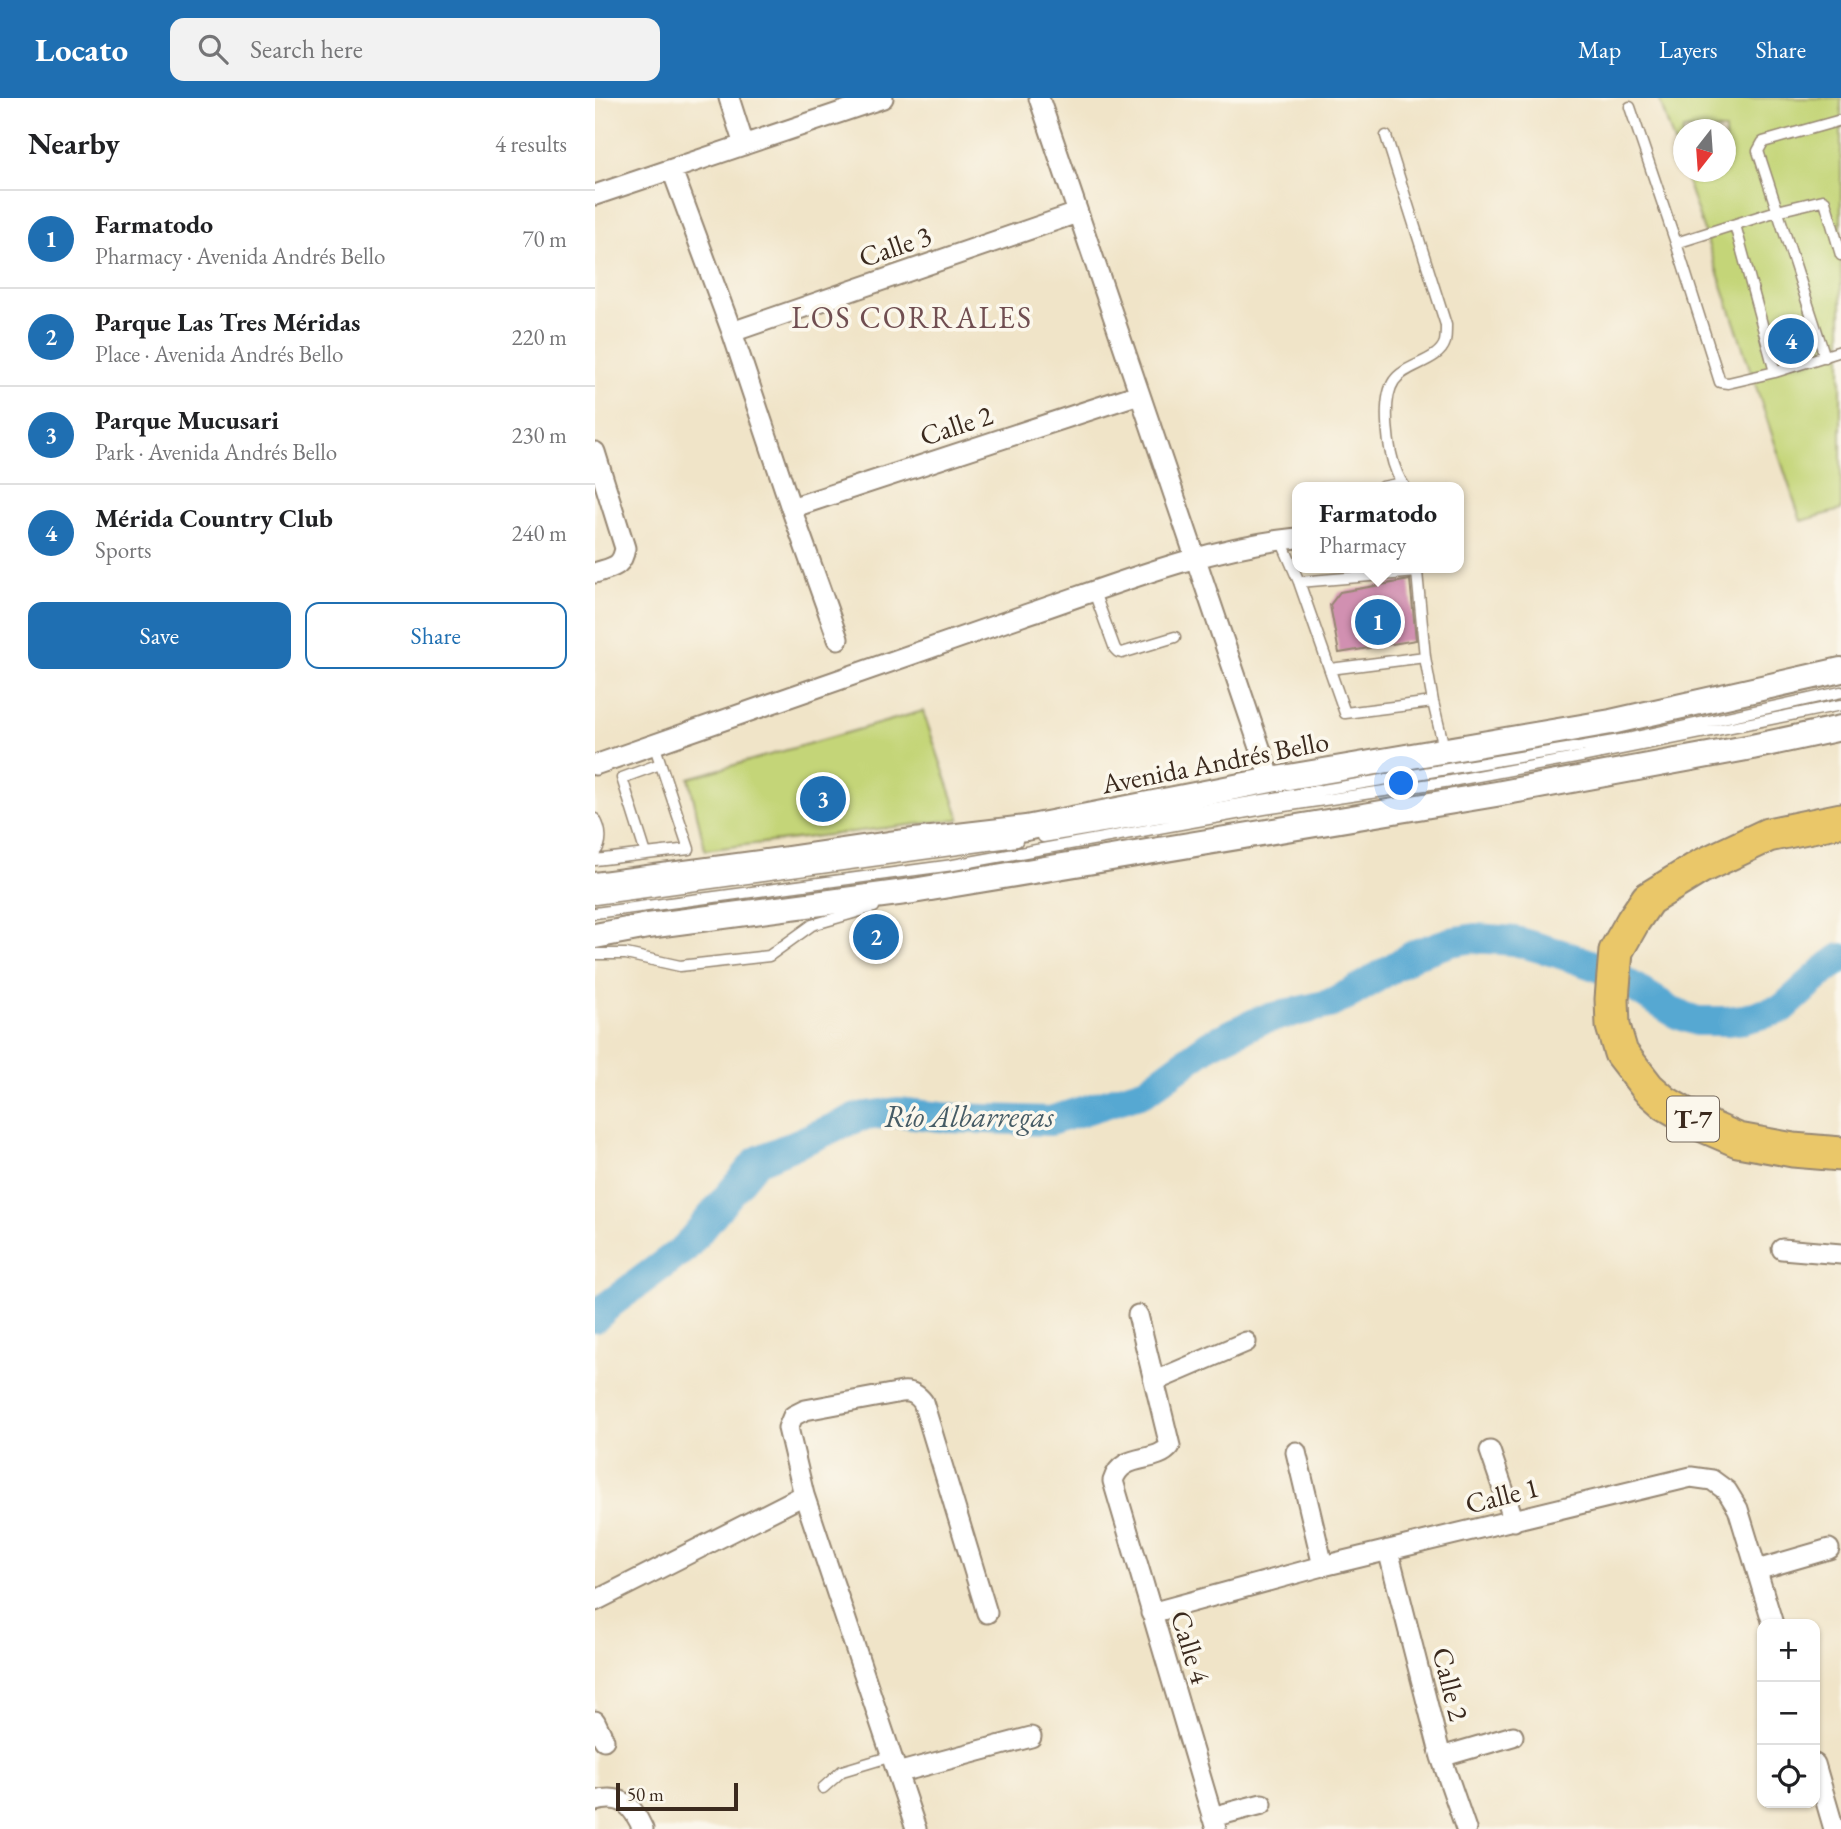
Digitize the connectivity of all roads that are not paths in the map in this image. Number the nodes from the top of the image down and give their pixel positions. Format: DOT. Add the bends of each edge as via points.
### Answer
graph roads {
  1 [pos="729,98"];
  2 [pos="883,98"];
  3 [pos="1039,98"];
  4 [pos="1630,107"];
  5 [pos="1841,120"];
  6 [pos="1386,136"];
  7 [pos="744,145"];
  8 [pos="672,170"];
  9 [pos="595,195"];
  10 [pos="1777,211"];
  11 [pos="1077,213"];
  12 [pos="1735,225"];
  13 [pos="1676,243"];
  14 [pos="1841,255"];
  15 [pos="732,332"];
  16 [pos="1841,351"];
  17 [pos="1825,357"];
  18 [pos="1775,372"];
  19 [pos="1139,394"];
  20 [pos="595,452"];
  21 [pos="1402,482"];
  22 [pos="791,508"];
  23 [pos="1289,539"];
  24 [pos="1196,558"];
  25 [pos="595,573"];
  26 [pos="1297,573"];
  27 [pos="1405,573"];
  28 [pos="1417,573"];
  29 [pos="1299,582"];
  30 [pos="1094,592"];
  31 [pos="1175,637"];
  32 [pos="838,639"];
  33 [pos="1425,657"];
  34 [pos="1329,669"];
  35 [pos="1841,670"];
  36 [pos="1841,692"];
  37 [pos="1433,702"];
  38 [pos="1841,705"];
  39 [pos="1841,728"];
  40 [pos="1445,751"];
  41 [pos="657,754"];
  42 [pos="595,765"];
  43 [pos="1271,780"];
  44 [pos="595,819"];
  45 [pos="1841,820"];
  46 [pos="1039,837"];
  47 [pos="1025,840"];
  48 [pos="595,852"];
  49 [pos="646,854"];
  50 [pos="595,860"];
  51 [pos="595,885"];
  52 [pos="913,891"];
  53 [pos="595,899"];
  54 [pos="595,913"];
  55 [pos="595,936"];
  56 [pos="595,954"];
  57 [pos="1841,1154"];
  58 [pos="1782,1250"];
  59 [pos="1841,1254"];
  60 [pos="1138,1315"];
  61 [pos="1246,1342"];
  62 [pos="1155,1381"];
  63 [pos="1490,1451"];
  64 [pos="1296,1452"];
  65 [pos="804,1495"];
  66 [pos="1514,1521"];
  67 [pos="1829,1549"];
  68 [pos="1388,1550"];
  69 [pos="1323,1566"];
  70 [pos="1757,1570"];
  71 [pos="595,1601"];
  72 [pos="987,1613"];
  73 [pos="1151,1613"];
  74 [pos="1772,1619"];
  75 [pos="595,1721"];
  76 [pos="1031,1737"];
  77 [pos="1513,1737"];
  78 [pos="604,1740"];
  79 [pos="1441,1757"];
  80 [pos="894,1764"];
  81 [pos="1820,1781"];
  82 [pos="823,1788"];
  83 [pos="595,1801"];
  84 [pos="1262,1804"];
  85 [pos="1214,1823"];
  86 [pos="914,1828"];
  87 [pos="643,1829"];
  88 [pos="1466,1829"];
  89 [pos="1834,1829"];
  1 -- 7 [label="street"];
  2 -- 7 [label="street"];
  3 -- 11 [label="street"];
  4 -- 13 [label="lane"];
  5 -- 10 [label="lane" via="1760,146"];
  6 -- 21 [label="lane" via="1446,325 1445,342 1438,353 1405,371 1388,394 1390,445"];
  7 -- 8 [label="street"];
  8 -- 9 [label="street"];
  8 -- 15 [label="street"];
  10 -- 12 [label="lane"];
  10 -- 14 [label="lane" via="1824,201"];
  10 -- 17 [label="lane"];
  11 -- 15 [label="street, Calle 3"];
  11 -- 19 [label="street"];
  12 -- 13 [label="lane"];
  12 -- 18 [label="lane"];
  13 -- 18 [label="lane" via="1720,382"];
  15 -- 22 [label="street"];
  16 -- 17 [label="lane"];
  17 -- 18 [label="lane"];
  19 -- 22 [label="street, Calle 2"];
  19 -- 24 [label="street"];
  20 -- 25 [label="street" via="625,548 618,565"];
  22 -- 32 [label="street"];
  23 -- 24 [label="street"];
  24 -- 30 [label="street"];
  24 -- 43 [label="street"];
  26 -- 29 [label="lane"];
  27 -- 29 [label="lane"];
  28 -- 33 [label="lane"];
  29 -- 34 [label="lane"];
  30 -- 31 [label="lane" via="1118,652"];
  30 -- 41 [label="street" via="703,729"];
  33 -- 34 [label="lane"];
  33 -- 37 [label="lane"];
  34 -- 37 [label="lane" via="1345,713"];
  35 -- 40 [label="street, Avenida Andrés Bello" via="1611,722"];
  36 -- 46 [label="lane" via="1633,738"];
  37 -- 40 [label="lane"];
  38 -- 54 [label="lane" via="1490,774 1264,809 953,866"];
  39 -- 52 [label="street" via="1496,794"];
  40 -- 43 [label="street, Avenida Andrés Bello"];
  41 -- 42 [label="street"];
  41 -- 49 [label="lane" via="622,778"];
  41 -- 49 [label="lane" via="689,849"];
  43 -- 51 [label="street, Avenida Andrés Bello" via="1026,828"];
  44 -- 48 [label="lane" via="600,834"];
  45 -- 57 [label="highway, T-7" via="1768,835 1700,867 1648,899 1616,951 1612,999 1621,1053 1665,1102 1738,1140"];
  47 -- 53 [label="lane"];
  49 -- 50 [label="lane"];
  52 -- 55 [label="street"];
  52 -- 56 [label="lane" via="812,925 769,956 680,966 626,954"];
  58 -- 59 [label="street"];
  60 -- 62 [label="street"];
  61 -- 62 [label="street"];
  62 -- 73 [label="street, Calle 4" via="1170,1446 1120,1466 1113,1481"];
  63 -- 66 [label="street"];
  64 -- 69 [label="street"];
  65 -- 71 [label="street"];
  65 -- 72 [label="street" via="789,1434 793,1416 902,1392 914,1394 923,1402"];
  65 -- 80 [label="street"];
  66 -- 68 [label="street, Calle 1"];
  66 -- 70 [label="street, Calle 1" via="1691,1477 1712,1480 1727,1491 1738,1509"];
  67 -- 70 [label="street"];
  68 -- 69 [label="street, Calle 1"];
  68 -- 79 [label="street, Calle 2"];
  69 -- 73 [label="street, Calle 1"];
  70 -- 74 [label="street, Calle 1"];
  73 -- 85 [label="street, Calle 4"];
  75 -- 78 [label="street"];
  76 -- 80 [label="street"];
  77 -- 79 [label="street"];
  79 -- 88 [label="street, Calle 2"];
  80 -- 82 [label="lane" via="842,1770"];
  80 -- 86 [label="street"];
  81 -- 89 [label="street"];
  83 -- 87 [label="street" via="607,1798 628,1805"];
  84 -- 85 [label="street"];
}
